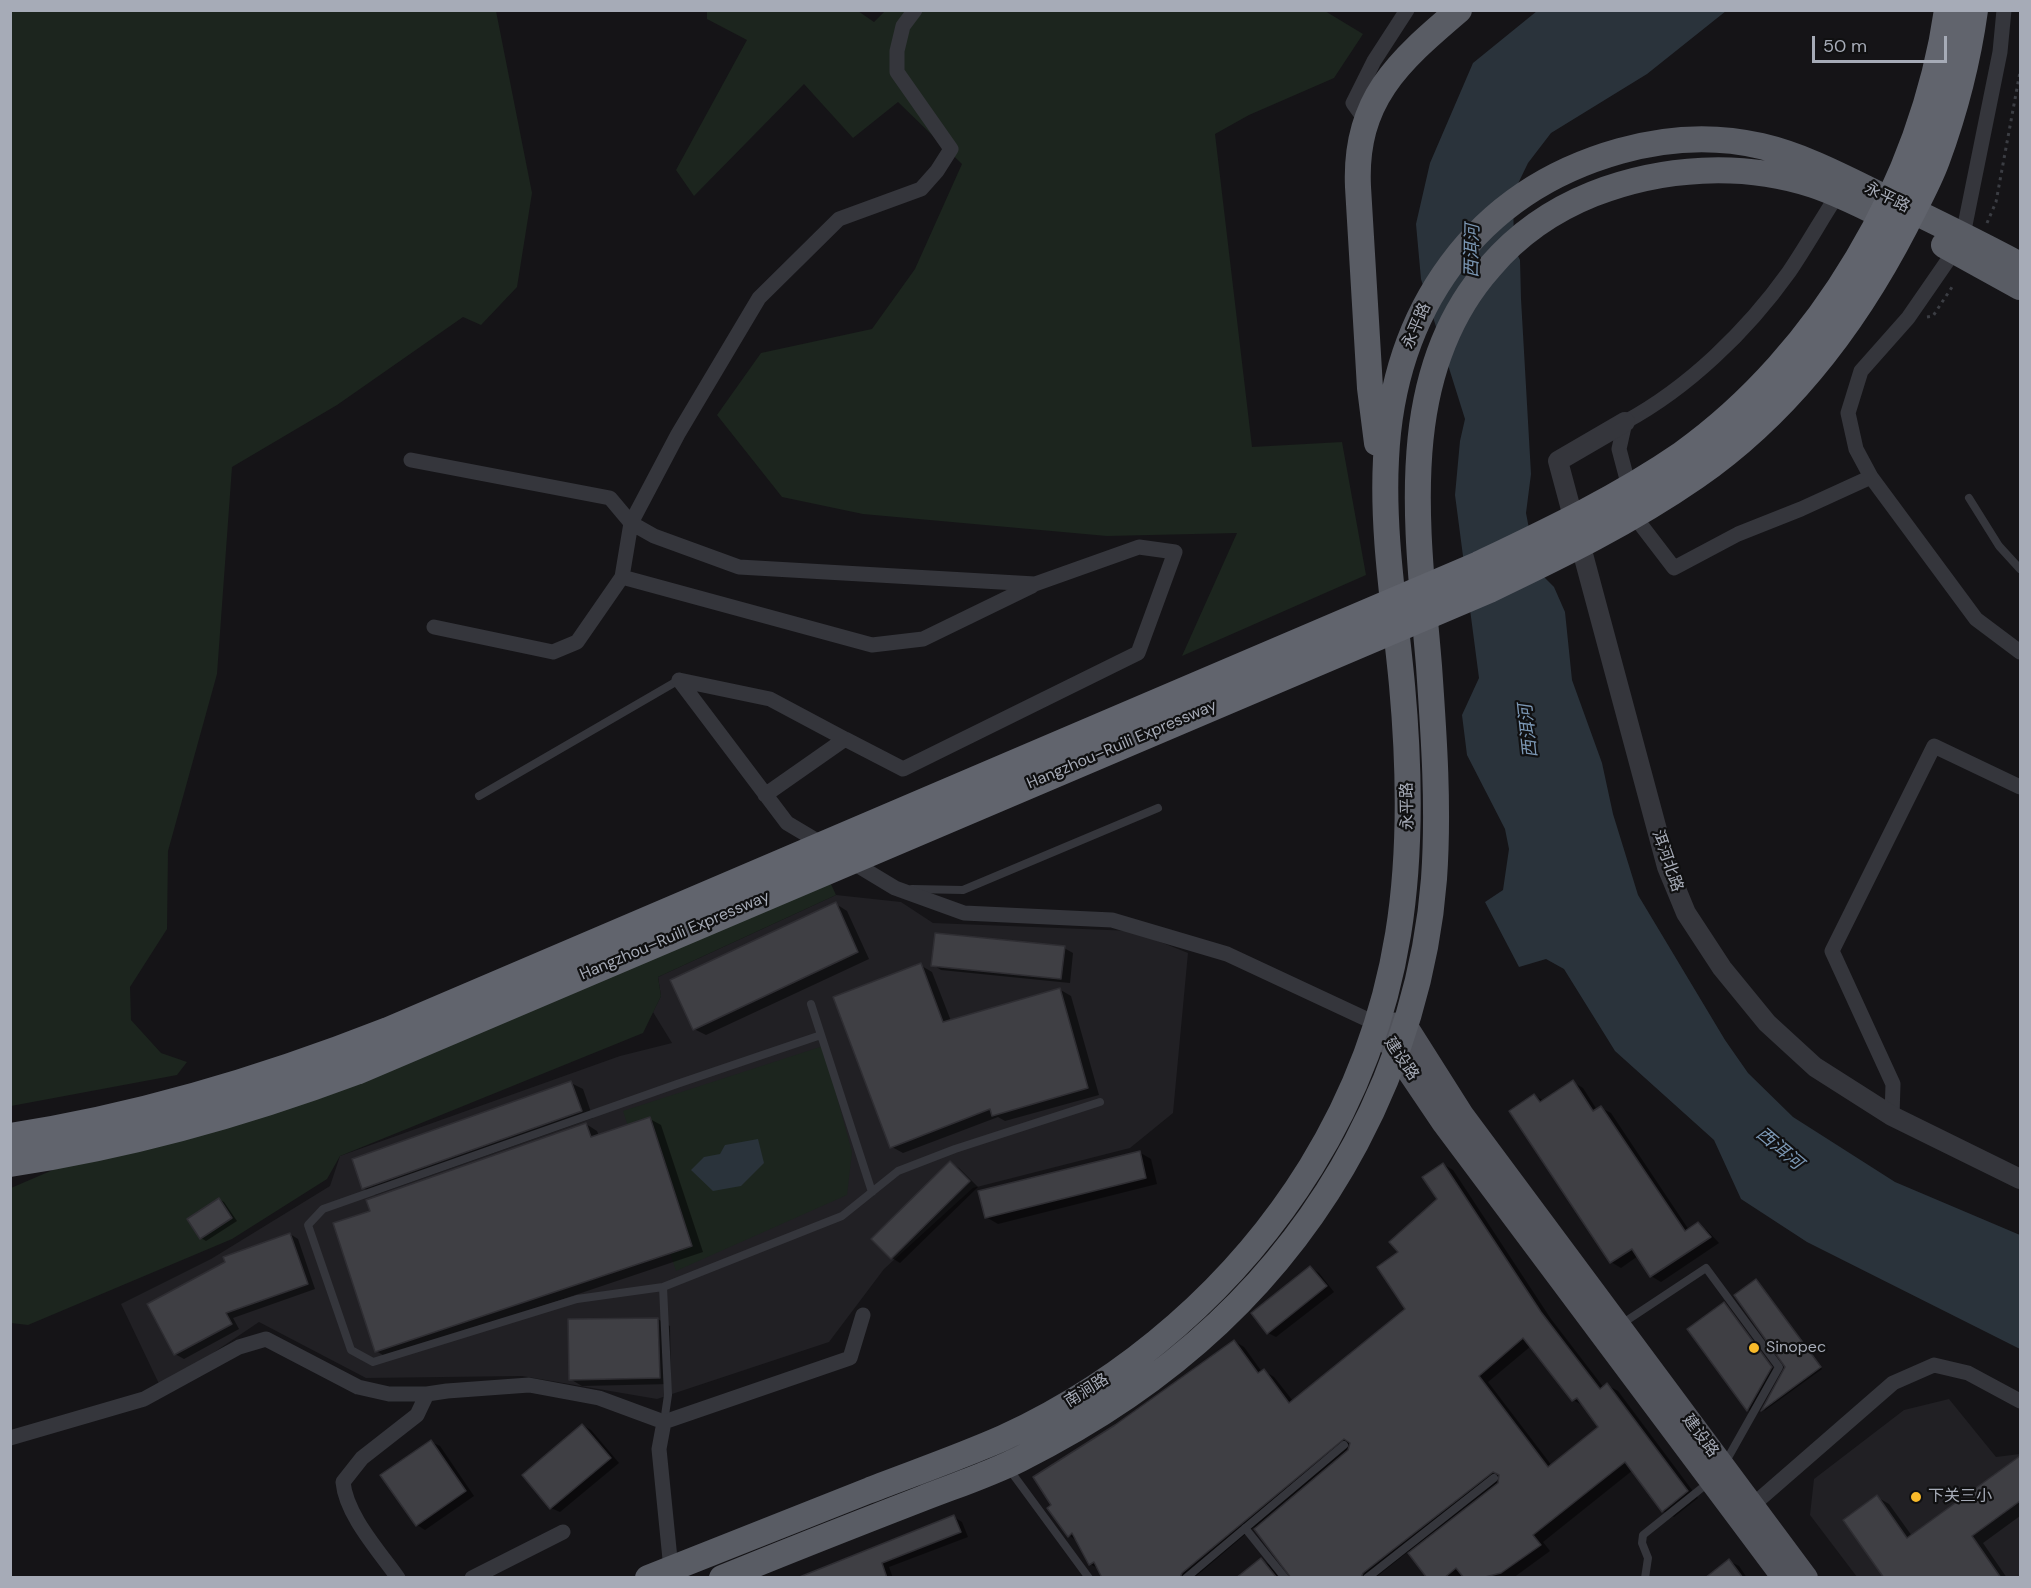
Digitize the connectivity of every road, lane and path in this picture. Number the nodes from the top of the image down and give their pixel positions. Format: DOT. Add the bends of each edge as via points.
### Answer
graph roads {
  1 [pos="915,10"];
  2 [pos="1407,10"];
  3 [pos="1459,10"];
  4 [pos="1948,10"];
  5 [pos="1974,10"];
  6 [pos="2004,10"];
  7 [pos="2020,72"];
  8 [pos="1366,121"];
  9 [pos="1813,174"];
  10 [pos="1912,183"];
  11 [pos="1838,194"];
  12 [pos="1989,218"];
  13 [pos="1959,243"];
  14 [pos="2020,265"];
  15 [pos="2020,287"];
  16 [pos="1625,422"];
  17 [pos="411,460"];
  18 [pos="1871,477"];
  19 [pos="1969,498"];
  20 [pos="1386,508"];
  21 [pos="631,523"];
  22 [pos="2020,569"];
  23 [pos="622,576"];
  24 [pos="1035,585"];
  25 [pos="434,627"];
  26 [pos="1426,632"];
  27 [pos="2020,652"];
  28 [pos="1272,667"];
  29 [pos="679,680"];
  30 [pos="845,740"];
  31 [pos="2020,787"];
  32 [pos="765,795"];
  33 [pos="478,796"];
  34 [pos="1158,808"];
  35 [pos="895,888"];
  36 [pos="811,1004"];
  37 [pos="1377,1024"];
  38 [pos="821,1035"];
  39 [pos="1401,1037"];
  40 [pos="1100,1102"];
  41 [pos="1892,1116"];
  42 [pos="10,1137"];
  43 [pos="10,1163"];
  44 [pos="2020,1179"];
  45 [pos="872,1192"];
  46 [pos="663,1287"];
  47 [pos="863,1315"];
  48 [pos="1611,1332"];
  49 [pos="427,1395"];
  50 [pos="2020,1401"];
  51 [pos="664,1422"];
  52 [pos="10,1438"];
  53 [pos="1344,1445"];
  54 [pos="1006,1466"];
  55 [pos="1717,1474"];
  56 [pos="1494,1478"];
  57 [pos="1745,1511"];
  58 [pos="1245,1528"];
  59 [pos="563,1532"];
  60 [pos="659,1573"];
  61 [pos="398,1578"];
  62 [pos="472,1578"];
  63 [pos="722,1578"];
  64 [pos="1089,1578"];
  65 [pos="1186,1578"];
  66 [pos="1285,1578"];
  67 [pos="1367,1578"];
  68 [pos="1645,1578"];
  69 [pos="1784,1578"];
  70 [pos="1806,1578"];
  1 -- 21 [label="street" via="903,26 897,72 951,149 921,189 839,219 759,298 678,434"];
  2 -- 8 [label="street" via="1353,103"];
  3 -- 8 [label="highway" via="1398,66"];
  4 -- 10 [label="highway, Hangzhou–Ruili Expressway" via="1931,94 1912,152"];
  5 -- 10 [label="highway, Hangzhou–Ruili Expressway" via="1955,101 1936,161"];
  6 -- 13 [label="street" via="2000,52"];
  7 -- 12 [label="path" via="1996,202"];
  8 -- 20 [label="highway" via="1358,159 1358,187 1370,388"];
  9 -- 11 [label="highway, 永平路"];
  9 -- 13 [label="highway, 永平路"];
  9 -- 20 [label="highway, 永平路" via="1776,150 1730,140 1663,142 1598,157 1566,170 1506,206 1454,258 1414,326 1391,411"];
  9 -- 26 [label="highway, 永平路" via="1697,171 1608,188 1552,214 1526,232 1480,278 1445,339 1423,416 1418,509"];
  10 -- 28 [label="highway, Hangzhou–Ruili Expressway" via="1883,239 1841,286 1776,371 1721,424 1709,449 1682,455 1564,525"];
  11 -- 13 [label="highway, 永平路"];
  11 -- 16 [label="street" via="1789,272 1738,331 1704,366 1663,399"];
  13 -- 14 [label="highway, 永平路"];
  13 -- 15 [label="highway, 永平路"];
  13 -- 18 [label="street" via="1908,318 1861,371 1848,413 1856,449"];
  16 -- 18 [label="street" via="1619,449 1638,520 1674,568 1738,534"];
  16 -- 41 [label="street, 洱河北路" via="1558,461 1667,867 1686,913 1722,968 1767,1023 1815,1067"];
  17 -- 21 [label="street" via="610,498"];
  18 -- 27 [label="street" via="1976,619"];
  19 -- 22 [label="lane" via="1999,546"];
  20 -- 26 [label="highway"];
  20 -- 37 [label="highway, 永平路" via="1405,716 1409,846 1402,920"];
  21 -- 23 [label="street"];
  21 -- 24 [label="street" via="654,536 739,567"];
  23 -- 24 [label="street" via="872,645 923,639"];
  23 -- 25 [label="street" via="577,642 553,652"];
  24 -- 30 [label="street" via="1139,547 1175,552 1138,653 903,769"];
  26 -- 39 [label="highway, 永平路" via="1436,840 1429,923"];
  28 -- 42 [label="highway, Hangzhou–Ruili Expressway" via="830,842 307,1062 152,1109"];
  28 -- 43 [label="highway, Hangzhou–Ruili Expressway" via="858,858 398,1054 236,1113 82,1151"];
  29 -- 30 [label="street" via="770,699"];
  29 -- 32 [label="street"];
  29 -- 33 [label="lane"];
  30 -- 32 [label="street"];
  31 -- 41 [label="street" via="1934,746 1832,951 1893,1084"];
  32 -- 35 [label="street" via="787,823"];
  34 -- 35 [label="lane" via="963,890"];
  35 -- 37 [label="street" via="964,913 1112,920 1227,954"];
  36 -- 38 [label="lane"];
  37 -- 39 [label="main road, 建设路"];
  37 -- 60 [label="highway, 南涧路" via="1333,1129 1284,1208 1224,1281 1139,1356 1075,1399 1002,1438"];
  38 -- 45 [label="lane"];
  38 -- 46 [label="lane" via="323,1209 308,1225 351,1350 373,1362 577,1299"];
  39 -- 48 [label="main road, 建设路" via="1443,1122"];
  39 -- 54 [label="highway, 南涧路" via="1374,1107 1338,1175 1294,1240 1244,1299 1186,1353 1123,1401"];
  40 -- 45 [label="lane" via="898,1171"];
  41 -- 44 [label="street, 洱河北路"];
  45 -- 46 [label="lane" via="843,1216"];
  46 -- 51 [label="lane" via="668,1395"];
  47 -- 51 [label="street" via="850,1358"];
  48 -- 55 [label="main road, 建设路"];
  48 -- 55 [label="lane" via="1706,1268 1779,1367"];
  49 -- 51 [label="street" via="529,1385 599,1398"];
  49 -- 52 [label="street" via="389,1394 358,1387 266,1339 239,1347 144,1399"];
  49 -- 61 [label="street" via="417,1414 362,1458 343,1482 360,1524"];
  50 -- 57 [label="street" via="1968,1373 1934,1365 1893,1383"];
  51 -- 60 [label="street" via="659,1449"];
  53 -- 58 [label="lane"];
  54 -- 63 [label="highway, 南涧路"];
  54 -- 64 [label="lane"];
  55 -- 57 [label="main road, 建设路"];
  55 -- 68 [label="lane" via="1642,1535 1648,1558"];
  56 -- 67 [label="lane"];
  57 -- 69 [label="main road, 建设路"];
  57 -- 70 [label="main road, 建设路"];
  58 -- 65 [label="lane"];
  58 -- 66 [label="lane"];
  59 -- 62 [label="street"];
}
